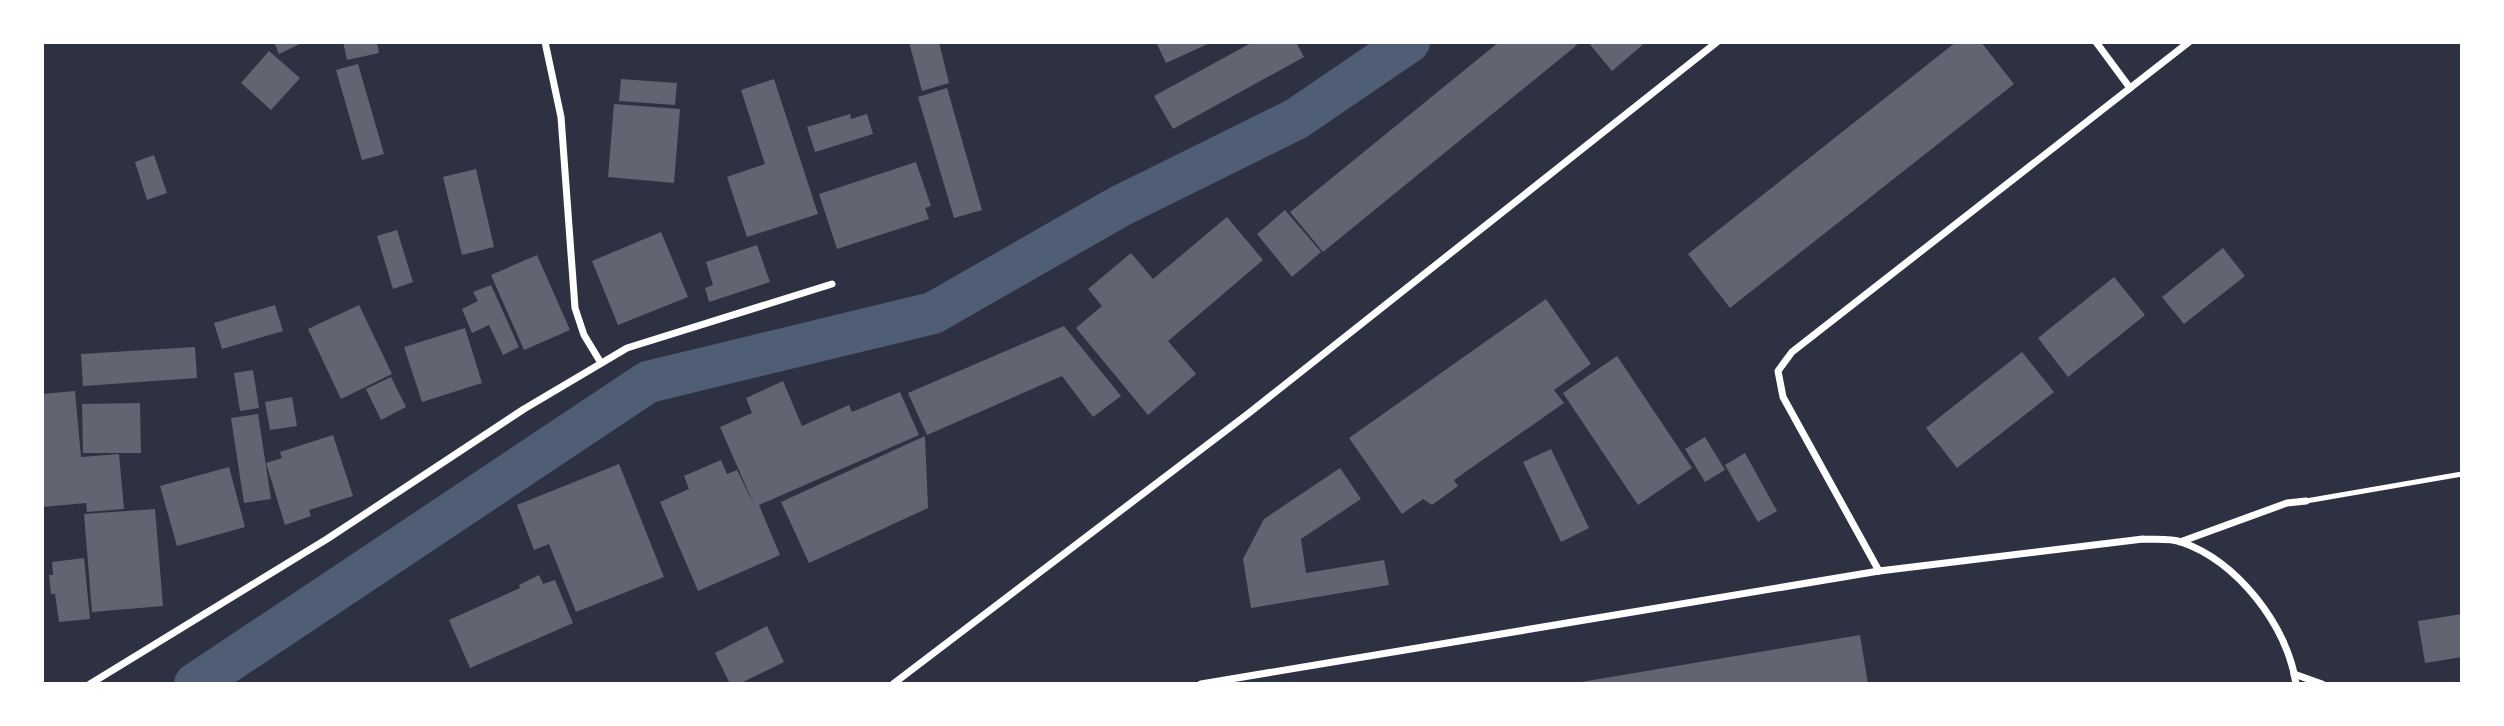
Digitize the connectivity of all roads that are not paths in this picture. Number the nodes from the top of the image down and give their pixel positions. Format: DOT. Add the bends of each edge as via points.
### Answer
graph roads {
  1 [pos="545,42"];
  2 [pos="1717,42"];
  3 [pos="2096,42"];
  4 [pos="2189,42"];
  5 [pos="2130,88"];
  6 [pos="832,284"];
  7 [pos="601,363"];
  8 [pos="2462,474"];
  9 [pos="2306,501"];
  10 [pos="2180,542"];
  11 [pos="1879,571"];
  12 [pos="2294,674"];
  13 [pos="90,684"];
  14 [pos="893,684"];
  15 [pos="1201,684"];
  16 [pos="2296,684"];
  17 [pos="2322,684"];
  1 -- 7 [label="street" via="561,117 575,309"];
  2 -- 14 [label="street" via="1249,413"];
  3 -- 5 [label="street"];
  4 -- 5 [label="street"];
  5 -- 11 [label="street" via="1793,352 1778,371 1783,397"];
  6 -- 7 [label="street" via="626,348"];
  7 -- 13 [label="street"];
  8 -- 9 [label="lane"];
  9 -- 10 [label="street" via="2287,503"];
  10 -- 11 [label="street" via="2143,539"];
  10 -- 12 [label="street" via="2225,566 2250,588 2274,625"];
  11 -- 15 [label="street"];
  12 -- 16 [label="street"];
  12 -- 17 [label="street"];
}
